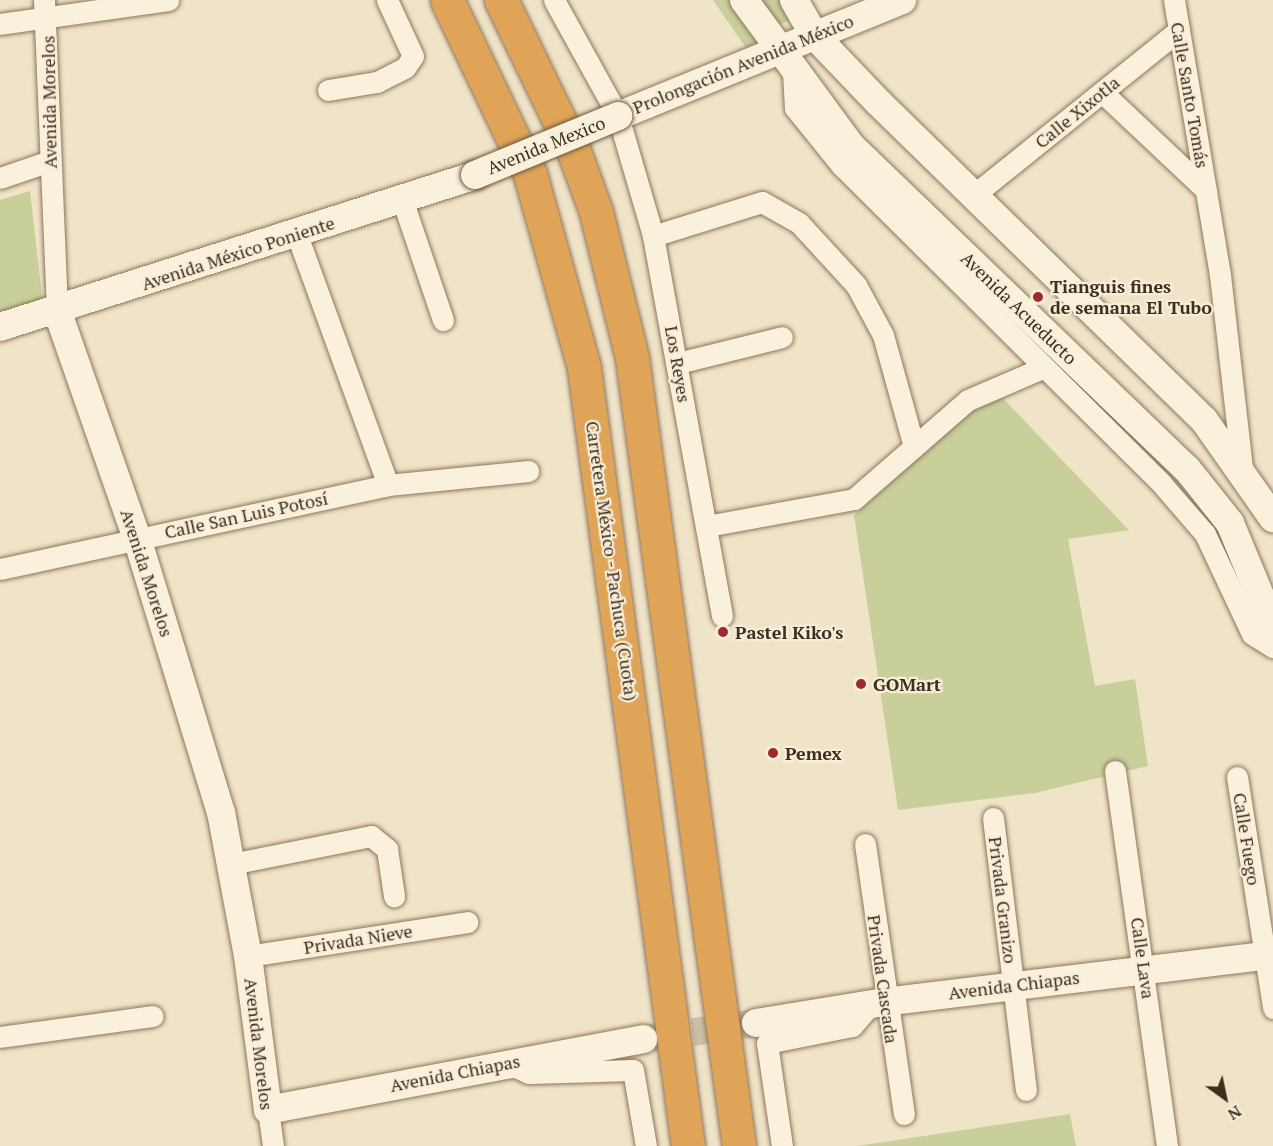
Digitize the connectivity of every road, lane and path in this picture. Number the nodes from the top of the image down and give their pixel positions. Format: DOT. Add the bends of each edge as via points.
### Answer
graph roads {
  1 [pos="168,0"];
  2 [pos="387,0"];
  3 [pos="447,0"];
  4 [pos="501,0"];
  5 [pos="554,0"];
  6 [pos="744,0"];
  7 [pos="794,0"];
  8 [pos="1174,0"];
  9 [pos="894,1"];
  10 [pos="45,8"];
  11 [pos="0,24"];
  12 [pos="1179,30"];
  13 [pos="814,35"];
  14 [pos="784,60"];
  15 [pos="328,90"];
  16 [pos="1102,92"];
  17 [pos="618,116"];
  18 [pos="50,161"];
  19 [pos="475,175"];
  20 [pos="0,178"];
  21 [pos="1206,190"];
  22 [pos="975,194"];
  23 [pos="402,199"];
  24 [pos="297,235"];
  25 [pos="653,236"];
  26 [pos="57,310"];
  27 [pos="443,320"];
  28 [pos="0,327"];
  29 [pos="782,337"];
  30 [pos="678,363"];
  31 [pos="1040,369"];
  32 [pos="914,447"];
  33 [pos="1242,469"];
  34 [pos="528,471"];
  35 [pos="388,485"];
  36 [pos="1273,518"];
  37 [pos="706,526"];
  38 [pos="137,538"];
  39 [pos="0,569"];
  40 [pos="722,616"];
  41 [pos="1273,627"];
  42 [pos="1273,647"];
  43 [pos="1115,771"];
  44 [pos="1237,777"];
  45 [pos="993,818"];
  46 [pos="864,844"];
  47 [pos="231,864"];
  48 [pos="394,896"];
  49 [pos="467,922"];
  50 [pos="1270,955"];
  51 [pos="248,956"];
  52 [pos="1145,969"];
  53 [pos="1014,985"];
  54 [pos="877,1004"];
  55 [pos="1273,1008"];
  56 [pos="153,1016"];
  57 [pos="756,1023"];
  58 [pos="0,1037"];
  59 [pos="644,1039"];
  60 [pos="506,1062"];
  61 [pos="1026,1090"];
  62 [pos="268,1110"];
  63 [pos="904,1114"];
  64 [pos="273,1146"];
  65 [pos="646,1146"];
  66 [pos="688,1146"];
  67 [pos="739,1146"];
  68 [pos="782,1146"];
  69 [pos="1167,1146"];
  1 -- 10 [label="street"];
  2 -- 15 [label="street" via="413,56 405,68 377,82"];
  3 -- 66 [label="highway, Carretera México - Pachuca (Cuota)" via="530,174 584,368"];
  4 -- 67 [label="highway" via="573,149 602,234 632,358"];
  5 -- 17 [label="street, Los Reyes"];
  6 -- 14 [label="street, Avenida Acueducto"];
  7 -- 13 [label="street"];
  8 -- 12 [label="street, Calle Santo Tomás"];
  9 -- 13 [label="street, Prolongación Avenida México"];
  10 -- 11 [label="street"];
  10 -- 18 [label="street, Avenida Morelos"];
  12 -- 16 [label="street, Calle Xixotla"];
  12 -- 21 [label="street, Calle Santo Tomás"];
  13 -- 14 [label="street, Prolongación Avenida México"];
  13 -- 22 [label="street"];
  14 -- 17 [label="street, Prolongación Avenida México"];
  14 -- 31 [label="street" via="795,108 842,166"];
  14 -- 41 [label="street, Avenida Acueducto" via="851,146 1187,469 1230,523"];
  16 -- 21 [label="street, Calle Santo Tomás"];
  16 -- 22 [label="street, Calle Xixotla"];
  17 -- 19 [label="street, Avenida Mexico, bridge"];
  17 -- 25 [label="street, Los Reyes"];
  18 -- 20 [label="street"];
  18 -- 26 [label="street, Avenida Morelos"];
  19 -- 23 [label="street, Avenida México Poniente"];
  21 -- 33 [label="street, Calle Santo Tomás"];
  22 -- 33 [label="street" via="1204,420"];
  23 -- 24 [label="street, Avenida México Poniente"];
  23 -- 27 [label="street"];
  24 -- 26 [label="street, Avenida México Poniente"];
  24 -- 35 [label="street"];
  25 -- 30 [label="street, Los Reyes"];
  25 -- 32 [label="street" via="762,202 798,223 855,285 883,335"];
  26 -- 28 [label="street, Avenida México Poniente"];
  26 -- 38 [label="street, Avenida Morelos"];
  29 -- 30 [label="street"];
  30 -- 37 [label="street, Los Reyes"];
  31 -- 32 [label="street" via="986,388"];
  31 -- 42 [label="street" via="1161,483 1205,534 1252,634"];
  32 -- 37 [label="street" via="854,499"];
  33 -- 36 [label="street"];
  34 -- 35 [label="street, Calle San Luis Potosí"];
  35 -- 38 [label="street, Calle San Luis Potosí"];
  37 -- 40 [label="street, Los Reyes"];
  38 -- 39 [label="street, Calle San Luis Potosí"];
  38 -- 47 [label="street, Avenida Morelos" via="221,812"];
  43 -- 52 [label="street, Calle Lava"];
  44 -- 50 [label="street, Calle Fuego"];
  45 -- 53 [label="street, Privada Granizo"];
  46 -- 54 [label="street, Privada Cascada"];
  47 -- 48 [label="street" via="371,836 387,849"];
  47 -- 51 [label="street, Avenida Morelos"];
  49 -- 51 [label="street, Privada Nieve"];
  50 -- 52 [label="street, Avenida Chiapas"];
  50 -- 55 [label="street, Calle Fuego"];
  51 -- 62 [label="street, Avenida Morelos"];
  52 -- 53 [label="street, Avenida Chiapas"];
  52 -- 69 [label="street, Calle Lava"];
  53 -- 54 [label="street, Avenida Chiapas"];
  53 -- 61 [label="street, Privada Granizo"];
  54 -- 57 [label="street, Avenida Chiapas"];
  54 -- 63 [label="street, Privada Cascada"];
  54 -- 68 [label="street" via="852,1026 767,1043"];
  56 -- 58 [label="street"];
  59 -- 60 [label="street, Avenida Chiapas"];
  60 -- 62 [label="street, Avenida Chiapas"];
  60 -- 65 [label="street" via="529,1072 633,1070 639,1080"];
  62 -- 64 [label="street, Avenida Morelos"];
}
